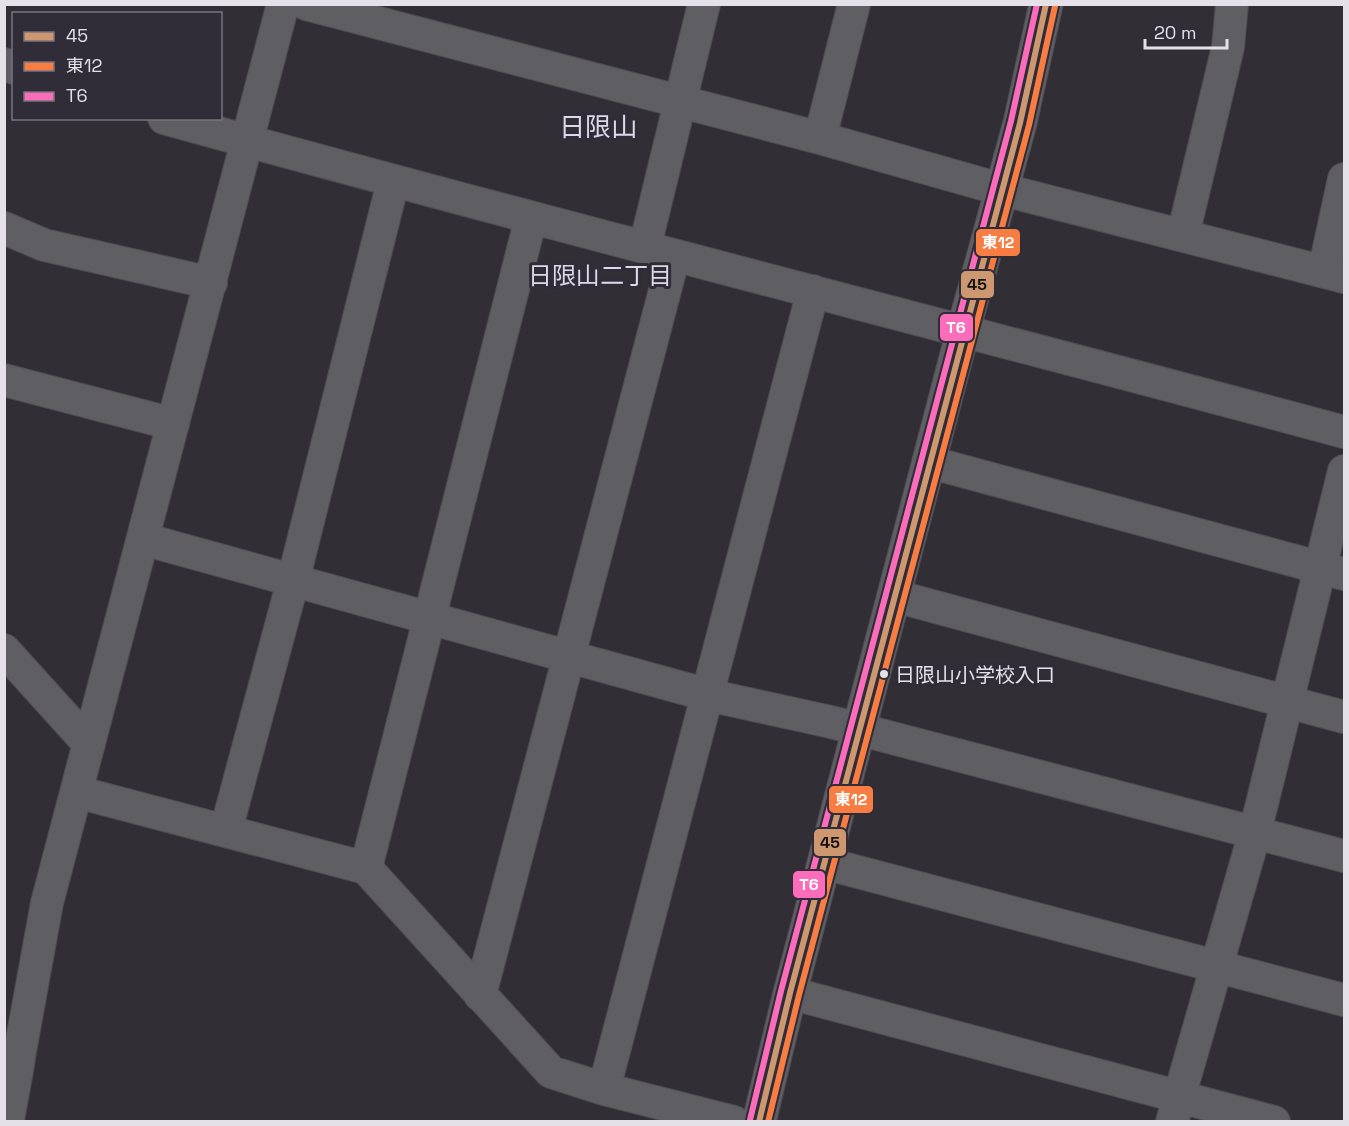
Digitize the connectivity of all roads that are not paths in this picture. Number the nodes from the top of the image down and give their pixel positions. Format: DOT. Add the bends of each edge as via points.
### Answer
graph roads {
  1 [pos="283,4"];
  2 [pos="306,4"];
  3 [pos="704,4"];
  4 [pos="854,4"];
  5 [pos="1046,4"];
  6 [pos="1232,4"];
  7 [pos="680,104"];
  8 [pos="171,120"];
  9 [pos="820,138"];
  10 [pos="247,142"];
  11 [pos="1344,179"];
  12 [pos="393,182"];
  13 [pos="1000,189"];
  14 [pos="531,218"];
  15 [pos="4,228"];
  16 [pos="1183,235"];
  17 [pos="645,246"];
  18 [pos="674,256"];
  19 [pos="1334,274"];
  20 [pos="211,283"];
  21 [pos="813,291"];
  22 [pos="963,331"];
  23 [pos="4,380"];
  24 [pos="173,424"];
  25 [pos="1344,432"];
  26 [pos="930,462"];
  27 [pos="1344,471"];
  28 [pos="143,539"];
  29 [pos="1332,570"];
  30 [pos="293,581"];
  31 [pos="895,596"];
  32 [pos="429,619"];
  33 [pos="4,650"];
  34 [pos="568,658"];
  35 [pos="708,695"];
  36 [pos="1286,702"];
  37 [pos="1344,717"];
  38 [pos="859,730"];
  39 [pos="89,744"];
  40 [pos="77,792"];
  41 [pos="226,830"];
  42 [pos="1255,832"];
  43 [pos="1344,856"];
  44 [pos="824,862"];
  45 [pos="366,867"];
  46 [pos="1217,967"];
  47 [pos="790,993"];
  48 [pos="480,996"];
  49 [pos="1344,1000"];
  50 [pos="11,1055"];
  51 [pos="604,1089"];
  52 [pos="1176,1109"];
  53 [pos="7,1122"];
  54 [pos="734,1122"];
  55 [pos="759,1122"];
  56 [pos="1274,1122"];
  1 -- 10 [label="street"];
  2 -- 7 [label="street"];
  3 -- 7 [label="street"];
  4 -- 9 [label="street"];
  5 -- 13 [label="street" via="1020,123"];
  6 -- 16 [label="street" via="1228,47"];
  7 -- 9 [label="street"];
  7 -- 17 [label="street"];
  8 -- 10 [label="street"];
  9 -- 13 [label="street"];
  10 -- 12 [label="street"];
  10 -- 20 [label="street"];
  11 -- 19 [label="street"];
  12 -- 14 [label="street"];
  12 -- 30 [label="street"];
  13 -- 16 [label="street"];
  13 -- 22 [label="street"];
  14 -- 17 [label="street"];
  14 -- 32 [label="street"];
  15 -- 20 [label="street" via="44,245"];
  16 -- 19 [label="street"];
  17 -- 18 [label="street"];
  18 -- 21 [label="street"];
  18 -- 34 [label="street"];
  20 -- 24 [label="street"];
  21 -- 22 [label="street"];
  21 -- 35 [label="street"];
  22 -- 25 [label="street"];
  22 -- 26 [label="street"];
  23 -- 24 [label="street"];
  24 -- 28 [label="street"];
  26 -- 29 [label="street"];
  26 -- 31 [label="street"];
  27 -- 29 [label="street"];
  28 -- 30 [label="street"];
  28 -- 39 [label="street"];
  29 -- 36 [label="street"];
  30 -- 32 [label="street"];
  30 -- 41 [label="street"];
  31 -- 36 [label="street"];
  31 -- 38 [label="street"];
  32 -- 34 [label="street"];
  32 -- 45 [label="street"];
  33 -- 39 [label="street"];
  34 -- 35 [label="street"];
  34 -- 48 [label="street"];
  35 -- 38 [label="street"];
  35 -- 51 [label="street"];
  36 -- 37 [label="street"];
  36 -- 42 [label="street"];
  38 -- 42 [label="street"];
  38 -- 44 [label="street"];
  39 -- 40 [label="street"];
  40 -- 41 [label="street"];
  40 -- 50 [label="street"];
  41 -- 45 [label="street"];
  42 -- 43 [label="street"];
  42 -- 46 [label="street"];
  44 -- 46 [label="street"];
  44 -- 47 [label="street"];
  45 -- 48 [label="street"];
  46 -- 49 [label="street"];
  46 -- 52 [label="street"];
  47 -- 52 [label="street"];
  47 -- 55 [label="street"];
  48 -- 51 [label="street" via="551,1072"];
  50 -- 53 [label="street"];
  51 -- 54 [label="street"];
  52 -- 56 [label="street"];
}
